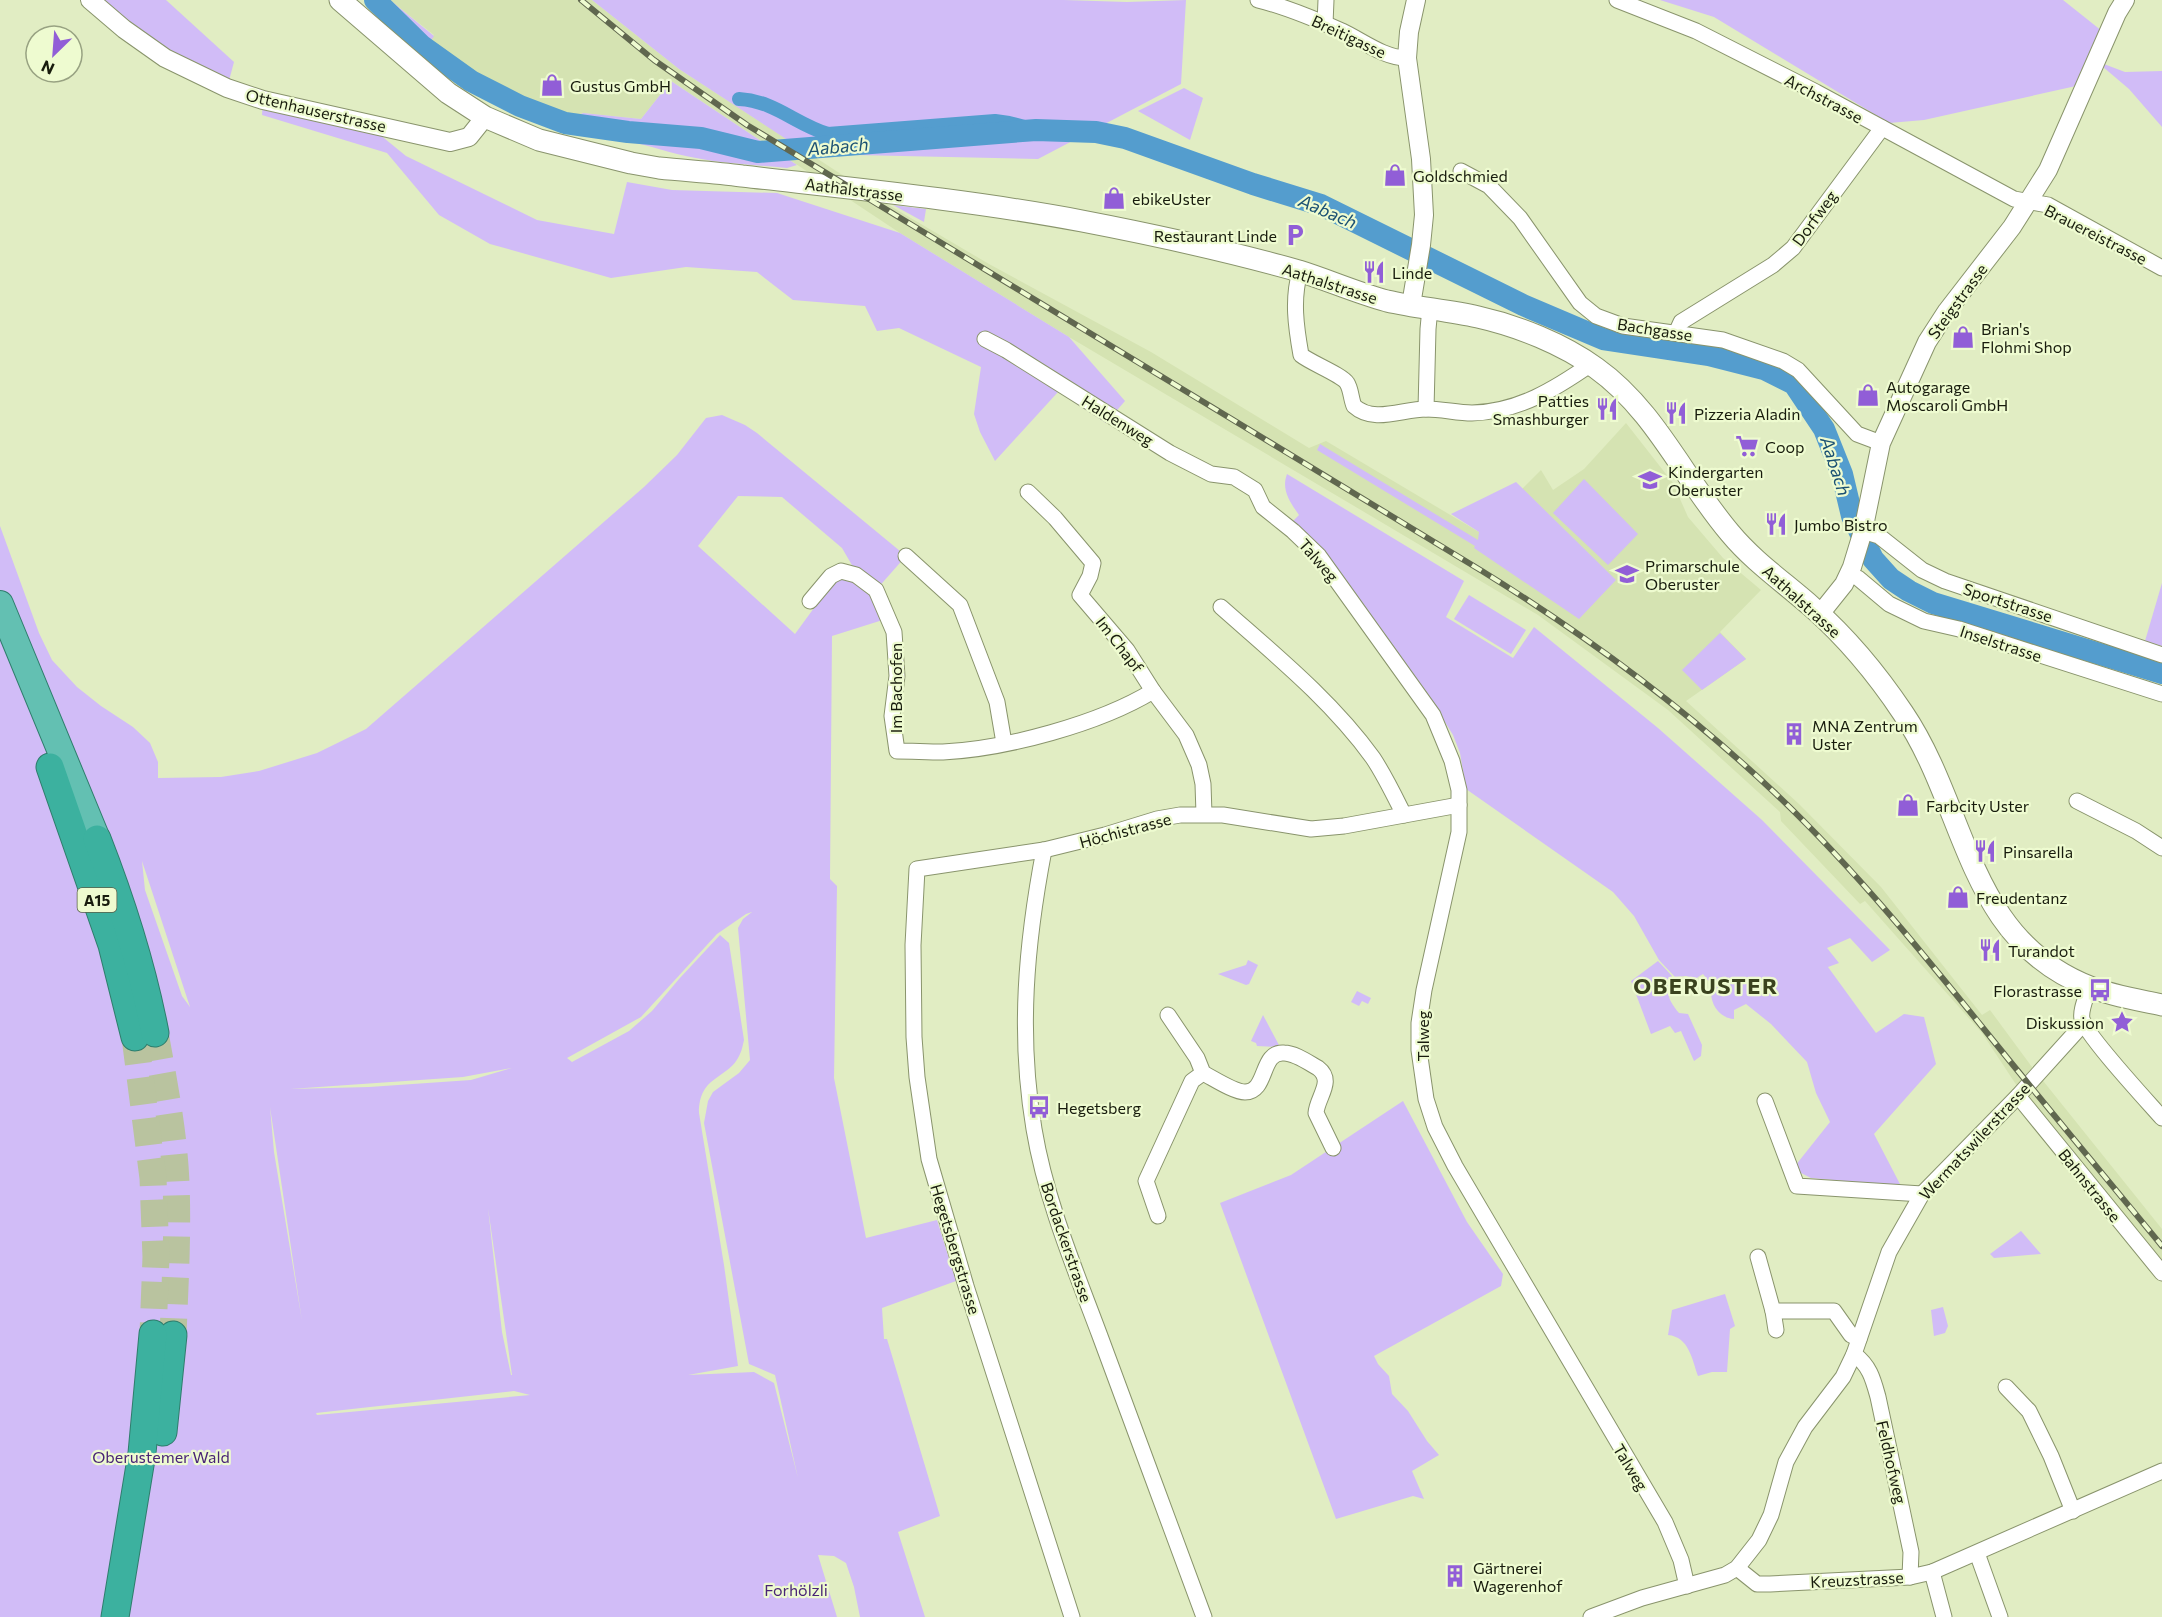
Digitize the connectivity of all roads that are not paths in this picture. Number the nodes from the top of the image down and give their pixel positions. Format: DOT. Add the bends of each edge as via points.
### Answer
graph roads {
  1 [pos="90,0"];
  2 [pos="340,0"];
  3 [pos="1258,0"];
  4 [pos="1326,0"];
  5 [pos="1416,0"];
  6 [pos="1617,0"];
  7 [pos="2125,0"];
  8 [pos="1324,24"];
  9 [pos="1407,58"];
  10 [pos="485,117"];
  11 [pos="1882,128"];
  12 [pos="1461,171"];
  13 [pos="2028,203"];
  14 [pos="2162,268"];
  15 [pos="1300,272"];
  16 [pos="1421,307"];
  17 [pos="1676,333"];
  18 [pos="985,339"];
  19 [pos="1591,364"];
  20 [pos="1426,409"];
  21 [pos="1881,443"];
  22 [pos="1255,490"];
  23 [pos="1028,492"];
  24 [pos="1866,528"];
  25 [pos="906,556"];
  26 [pos="1849,575"];
  27 [pos="810,601"];
  28 [pos="0,604"];
  29 [pos="1221,607"];
  30 [pos="1820,614"];
  31 [pos="0,628"];
  32 [pos="2162,655"];
  33 [pos="1153,691"];
  34 [pos="2162,694"];
  35 [pos="1004,743"];
  36 [pos="50,767"];
  37 [pos="2077,801"];
  38 [pos="1459,805"];
  39 [pos="1204,814"];
  40 [pos="1404,814"];
  41 [pos="97,839"];
  42 [pos="2162,849"];
  43 [pos="1044,850"];
  44 [pos="917,869"];
  45 [pos="2090,987"];
  46 [pos="2162,1005"];
  47 [pos="1168,1015"];
  48 [pos="2084,1023"];
  49 [pos="1203,1073"];
  50 [pos="2018,1096"];
  51 [pos="1765,1101"];
  52 [pos="2162,1118"];
  53 [pos="1333,1148"];
  54 [pos="1922,1194"];
  55 [pos="1158,1216"];
  56 [pos="1758,1257"];
  57 [pos="2162,1273"];
  58 [pos="1773,1311"];
  59 [pos="1776,1330"];
  60 [pos="1857,1347"];
  61 [pos="2006,1387"];
  62 [pos="2162,1471"];
  63 [pos="2073,1511"];
  64 [pos="1977,1553"];
  65 [pos="1737,1568"];
  66 [pos="1932,1572"];
  67 [pos="1910,1577"];
  68 [pos="1687,1586"];
  69 [pos="115,1617"];
  70 [pos="132,1617"];
  71 [pos="1072,1617"];
  72 [pos="1204,1617"];
  73 [pos="1591,1617"];
  74 [pos="1944,1617"];
  75 [pos="2000,1617"];
  1 -- 10 [label="street, Ottenhauserstrasse" via="165,58 263,100 450,142 469,137"];
  2 -- 10 [label="main road, Aathalstrasse" via="448,93"];
  3 -- 8 [label="street, Breitigasse"];
  4 -- 8 [label="street"];
  5 -- 9 [label="street"];
  6 -- 11 [label="street, Archstrasse" via="1696,31"];
  7 -- 13 [label="street, Steigstrasse" via="2048,170"];
  8 -- 9 [label="street, Breitigasse" via="1387,54"];
  9 -- 16 [label="street" via="1422,166 1424,215 1417,268"];
  10 -- 15 [label="main road, Aathalstrasse" via="539,140 631,163 1039,213"];
  11 -- 13 [label="street, Archstrasse"];
  11 -- 17 [label="street, Dorfweg" via="1793,248 1766,270 1681,322"];
  12 -- 17 [label="street, Bachgasse" via="1489,186 1509,206 1580,303 1596,316 1623,326"];
  13 -- 14 [label="street, Brauereistrasse" via="2048,205"];
  13 -- 21 [label="street, Steigstrasse" via="1936,327"];
  15 -- 16 [label="main road, Aathalstrasse" via="1385,300"];
  15 -- 20 [label="street" via="1295,292 1300,355 1342,377 1354,406 1368,414"];
  16 -- 19 [label="main road, Aathalstrasse" via="1500,322"];
  16 -- 20 [label="street" via="1428,329"];
  17 -- 21 [label="street, Bachgasse" via="1723,340 1783,361 1798,370 1857,434"];
  18 -- 22 [label="street, Haldenweg" via="1181,459 1211,474 1234,477"];
  19 -- 20 [label="street" via="1540,396 1509,408 1474,413"];
  19 -- 30 [label="main road, Aathalstrasse" via="1614,381 1644,413 1732,536"];
  21 -- 24 [label="street, Steigstrasse"];
  22 -- 38 [label="street, Talweg" via="1263,507 1319,556 1428,707 1452,761"];
  23 -- 33 [label="street, Im Chapf" via="1093,563 1080,595 1127,650"];
  24 -- 26 [label="street, Steigstrasse"];
  24 -- 32 [label="street, Sportstrasse" via="1922,570 1945,581"];
  25 -- 35 [label="street" via="960,605 997,702"];
  26 -- 30 [label="street, Steigstrasse"];
  26 -- 34 [label="street, Inselstrasse" via="1889,604 1924,621"];
  27 -- 35 [label="street, Im Bachofen" via="831,576 841,571 856,575 876,590 897,648 892,716 897,751 944,752"];
  28 -- 41 [label="highway, A15"];
  29 -- 40 [label="street" via="1303,678 1363,745"];
  30 -- 45 [label="main road, Aathalstrasse" via="1858,654 1904,714 1923,746 1983,888 1999,915 2014,935 2048,965"];
  31 -- 36 [label="highway, A15"];
  33 -- 35 [label="street, Im Bachofen" via="1117,710"];
  33 -- 39 [label="street, Im Chapf" via="1193,750 1203,784"];
  36 -- 41 [label="highway, A15" via="145,1035 134,943"];
  37 -- 42 [label="street"];
  38 -- 40 [label="street, Höchistrasse"];
  38 -- 68 [label="street, Talweg" via="1458,842 1419,1023 1426,1099 1455,1166 1665,1522"];
  39 -- 40 [label="street, Höchistrasse" via="1311,829"];
  39 -- 43 [label="street, Höchistrasse" via="1157,819"];
  43 -- 44 [label="street, Höchistrasse"];
  43 -- 72 [label="street, Bordackerstrasse" via="1026,980 1034,1131 1054,1212"];
  44 -- 71 [label="street, Hegetsbergstrasse" via="914,1037 929,1159"];
  45 -- 46 [label="main road"];
  45 -- 48 [label="street" via="2083,1010"];
  47 -- 49 [label="street"];
  48 -- 50 [label="street, Wermatswilerstrasse"];
  48 -- 52 [label="street"];
  49 -- 53 [label="street" via="1247,1093 1255,1089 1271,1059 1279,1053 1291,1054 1318,1068 1326,1082 1316,1113"];
  49 -- 55 [label="street" via="1192,1081 1146,1181"];
  50 -- 54 [label="street, Wermatswilerstrasse"];
  50 -- 57 [label="street, Bahnstrasse"];
  51 -- 54 [label="street" via="1797,1186"];
  54 -- 60 [label="street, Wermatswilerstrasse" via="1889,1252"];
  56 -- 58 [label="street"];
  58 -- 59 [label="street"];
  58 -- 60 [label="street" via="1834,1311"];
  60 -- 65 [label="street, Wermatswilerstrasse" via="1831,1396 1798,1439 1786,1462 1771,1515 1759,1540"];
  60 -- 67 [label="street, Feldhofweg" via="1872,1374 1878,1397 1911,1552"];
  61 -- 63 [label="street" via="2029,1411"];
  62 -- 63 [label="street, Kreuzstrasse"];
  63 -- 64 [label="street, Kreuzstrasse"];
  64 -- 66 [label="street, Kreuzstrasse"];
  64 -- 75 [label="street"];
  65 -- 67 [label="street, Kreuzstrasse" via="1757,1584"];
  65 -- 68 [label="street, Wermatswilerstrasse"];
  66 -- 67 [label="street, Kreuzstrasse"];
  66 -- 74 [label="street"];
  68 -- 73 [label="street, Wermatswilerstrasse"];
  69 -- 70 [label="highway" via="163,1334 159,1455"];
}
